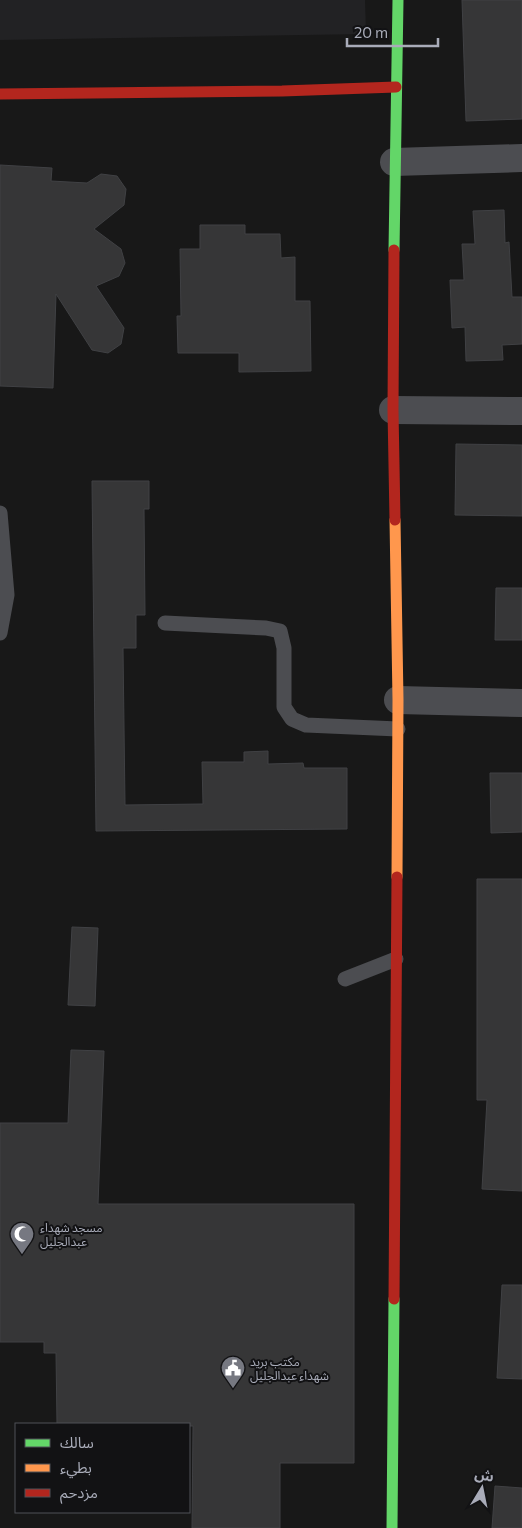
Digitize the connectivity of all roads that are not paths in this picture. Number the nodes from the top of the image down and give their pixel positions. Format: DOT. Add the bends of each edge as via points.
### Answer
graph roads {
  1 [pos="398,0"];
  2 [pos="396,87"];
  3 [pos="0,94"];
  4 [pos="522,158"];
  5 [pos="394,162"];
  6 [pos="393,410"];
  7 [pos="522,411"];
  8 [pos="0,512"];
  9 [pos="165,623"];
  10 [pos="0,632"];
  11 [pos="398,700"];
  12 [pos="522,703"];
  13 [pos="398,729"];
  14 [pos="396,959"];
  15 [pos="345,979"];
  16 [pos="392,1528"];
  1 -- 2 [label="street"];
  2 -- 3 [label="street"];
  2 -- 5 [label="street"];
  4 -- 5 [label="street"];
  5 -- 6 [label="street"];
  6 -- 7 [label="street"];
  6 -- 11 [label="street"];
  8 -- 10 [label="lane" via="7,595"];
  9 -- 13 [label="lane" via="280,631 284,648 284,707 292,719 306,725"];
  11 -- 12 [label="street"];
  11 -- 13 [label="street"];
  13 -- 14 [label="street"];
  14 -- 15 [label="lane"];
  14 -- 16 [label="street"];
}
